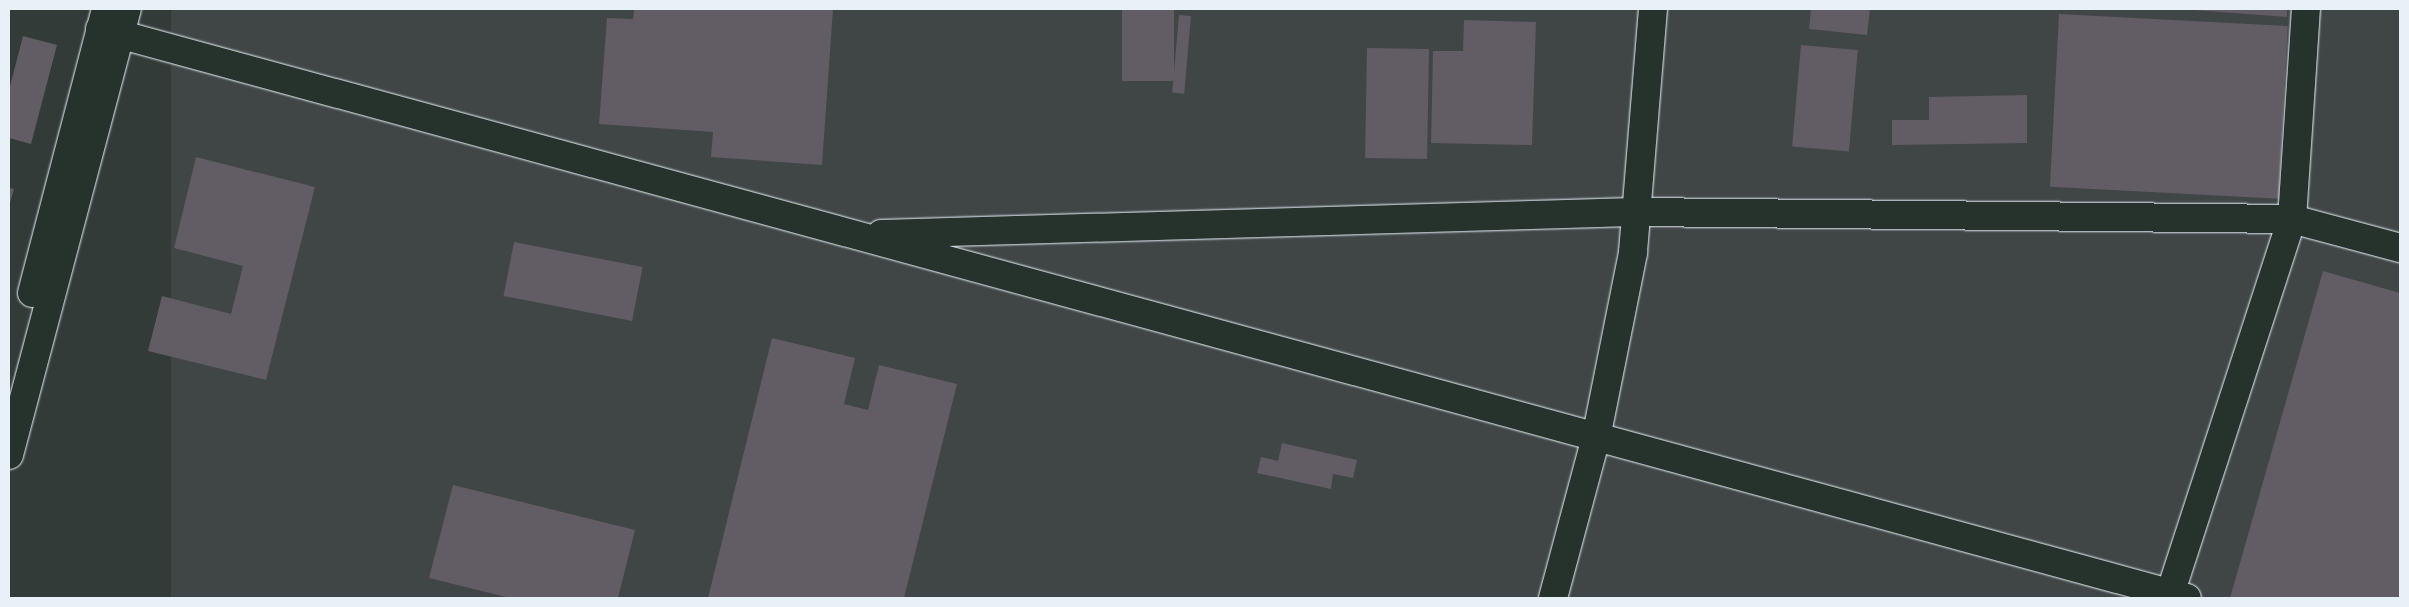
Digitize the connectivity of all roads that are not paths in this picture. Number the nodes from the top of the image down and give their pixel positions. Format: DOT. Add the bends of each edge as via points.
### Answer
graph roads {
  1 [pos="1654,9"];
  2 [pos="2306,9"];
  3 [pos="113,20"];
  4 [pos="1636,212"];
  5 [pos="2292,219"];
  6 [pos="852,234"];
  7 [pos="2400,248"];
  8 [pos="9,382"];
  9 [pos="1596,438"];
  10 [pos="9,455"];
  11 [pos="2179,596"];
  12 [pos="1553,598"];
  1 -- 4 [label="street"];
  2 -- 5 [label="street"];
  3 -- 6 [label="street"];
  3 -- 8 [label="street"];
  3 -- 10 [label="street"];
  4 -- 5 [label="street"];
  4 -- 6 [label="street"];
  4 -- 9 [label="street" via="1633,252"];
  5 -- 7 [label="street"];
  5 -- 11 [label="street"];
  6 -- 9 [label="street"];
  9 -- 11 [label="street"];
  9 -- 12 [label="street"];
}
